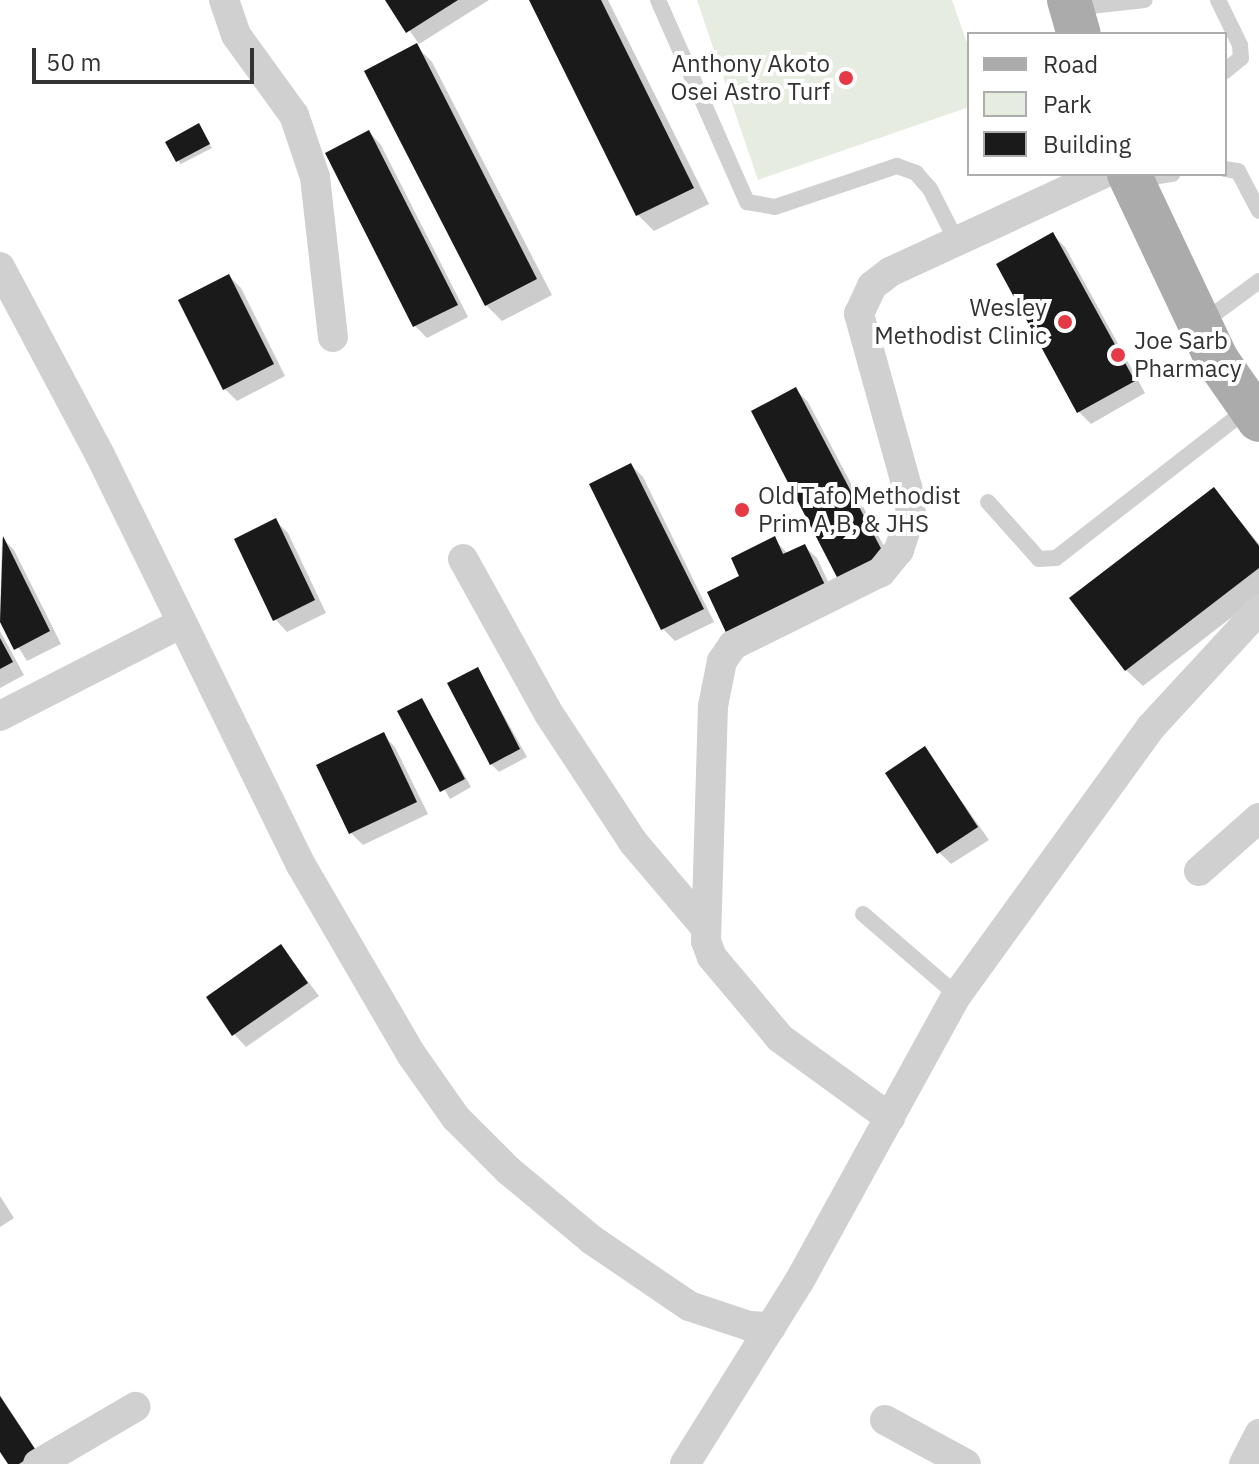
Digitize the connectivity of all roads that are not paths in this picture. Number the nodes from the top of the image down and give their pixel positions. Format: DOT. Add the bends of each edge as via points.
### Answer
graph roads {
  1 [pos="224,0"];
  2 [pos="658,0"];
  3 [pos="1145,0"];
  4 [pos="1218,0"];
  5 [pos="1073,14"];
  6 [pos="1227,69"];
  7 [pos="1227,169"];
  8 [pos="1134,176"];
  9 [pos="1259,211"];
  10 [pos="956,240"];
  11 [pos="0,267"];
  12 [pos="1259,281"];
  13 [pos="1199,325"];
  14 [pos="333,337"];
  15 [pos="1256,410"];
  16 [pos="988,502"];
  17 [pos="463,559"];
  18 [pos="1259,610"];
  19 [pos="182,623"];
  20 [pos="0,716"];
  21 [pos="1259,818"];
  22 [pos="1199,871"];
  23 [pos="863,914"];
  24 [pos="705,927"];
  25 [pos="957,995"];
  26 [pos="890,1118"];
  27 [pos="771,1327"];
  28 [pos="135,1407"];
  29 [pos="885,1420"];
  30 [pos="1259,1434"];
  31 [pos="38,1464"];
  32 [pos="685,1464"];
  33 [pos="966,1464"];
  34 [pos="1244,1464"];
  1 -- 14 [label="street" via="236,35 294,115 315,177"];
  2 -- 10 [label="lane" via="747,202 775,207 897,166 916,173 930,189"];
  3 -- 5 [label="lane"];
  4 -- 6 [label="lane" via="1240,45 1241,58"];
  7 -- 9 [label="lane" via="1238,171"];
  8 -- 10 [label="street"];
  8 -- 13 [label="main road"];
  10 -- 24 [label="street" via="890,272 872,286 859,314 907,487 911,514 899,550 881,572 733,645 722,661 713,706"];
  11 -- 19 [label="street"];
  12 -- 13 [label="lane"];
  13 -- 15 [label="main road"];
  15 -- 16 [label="lane" via="1056,558 1039,559"];
  17 -- 24 [label="street" via="549,714 633,842"];
  18 -- 25 [label="street" via="1151,727"];
  19 -- 20 [label="street"];
  19 -- 27 [label="street" via="301,865 411,1054 456,1118 592,1240 689,1306 749,1326"];
  21 -- 22 [label="street"];
  23 -- 25 [label="lane"];
  24 -- 26 [label="street" via="712,957 780,1038"];
  25 -- 26 [label="street"];
  26 -- 27 [label="street"];
  27 -- 32 [label="street"];
  28 -- 31 [label="street"];
  29 -- 33 [label="street"];
  30 -- 34 [label="street"];
}
